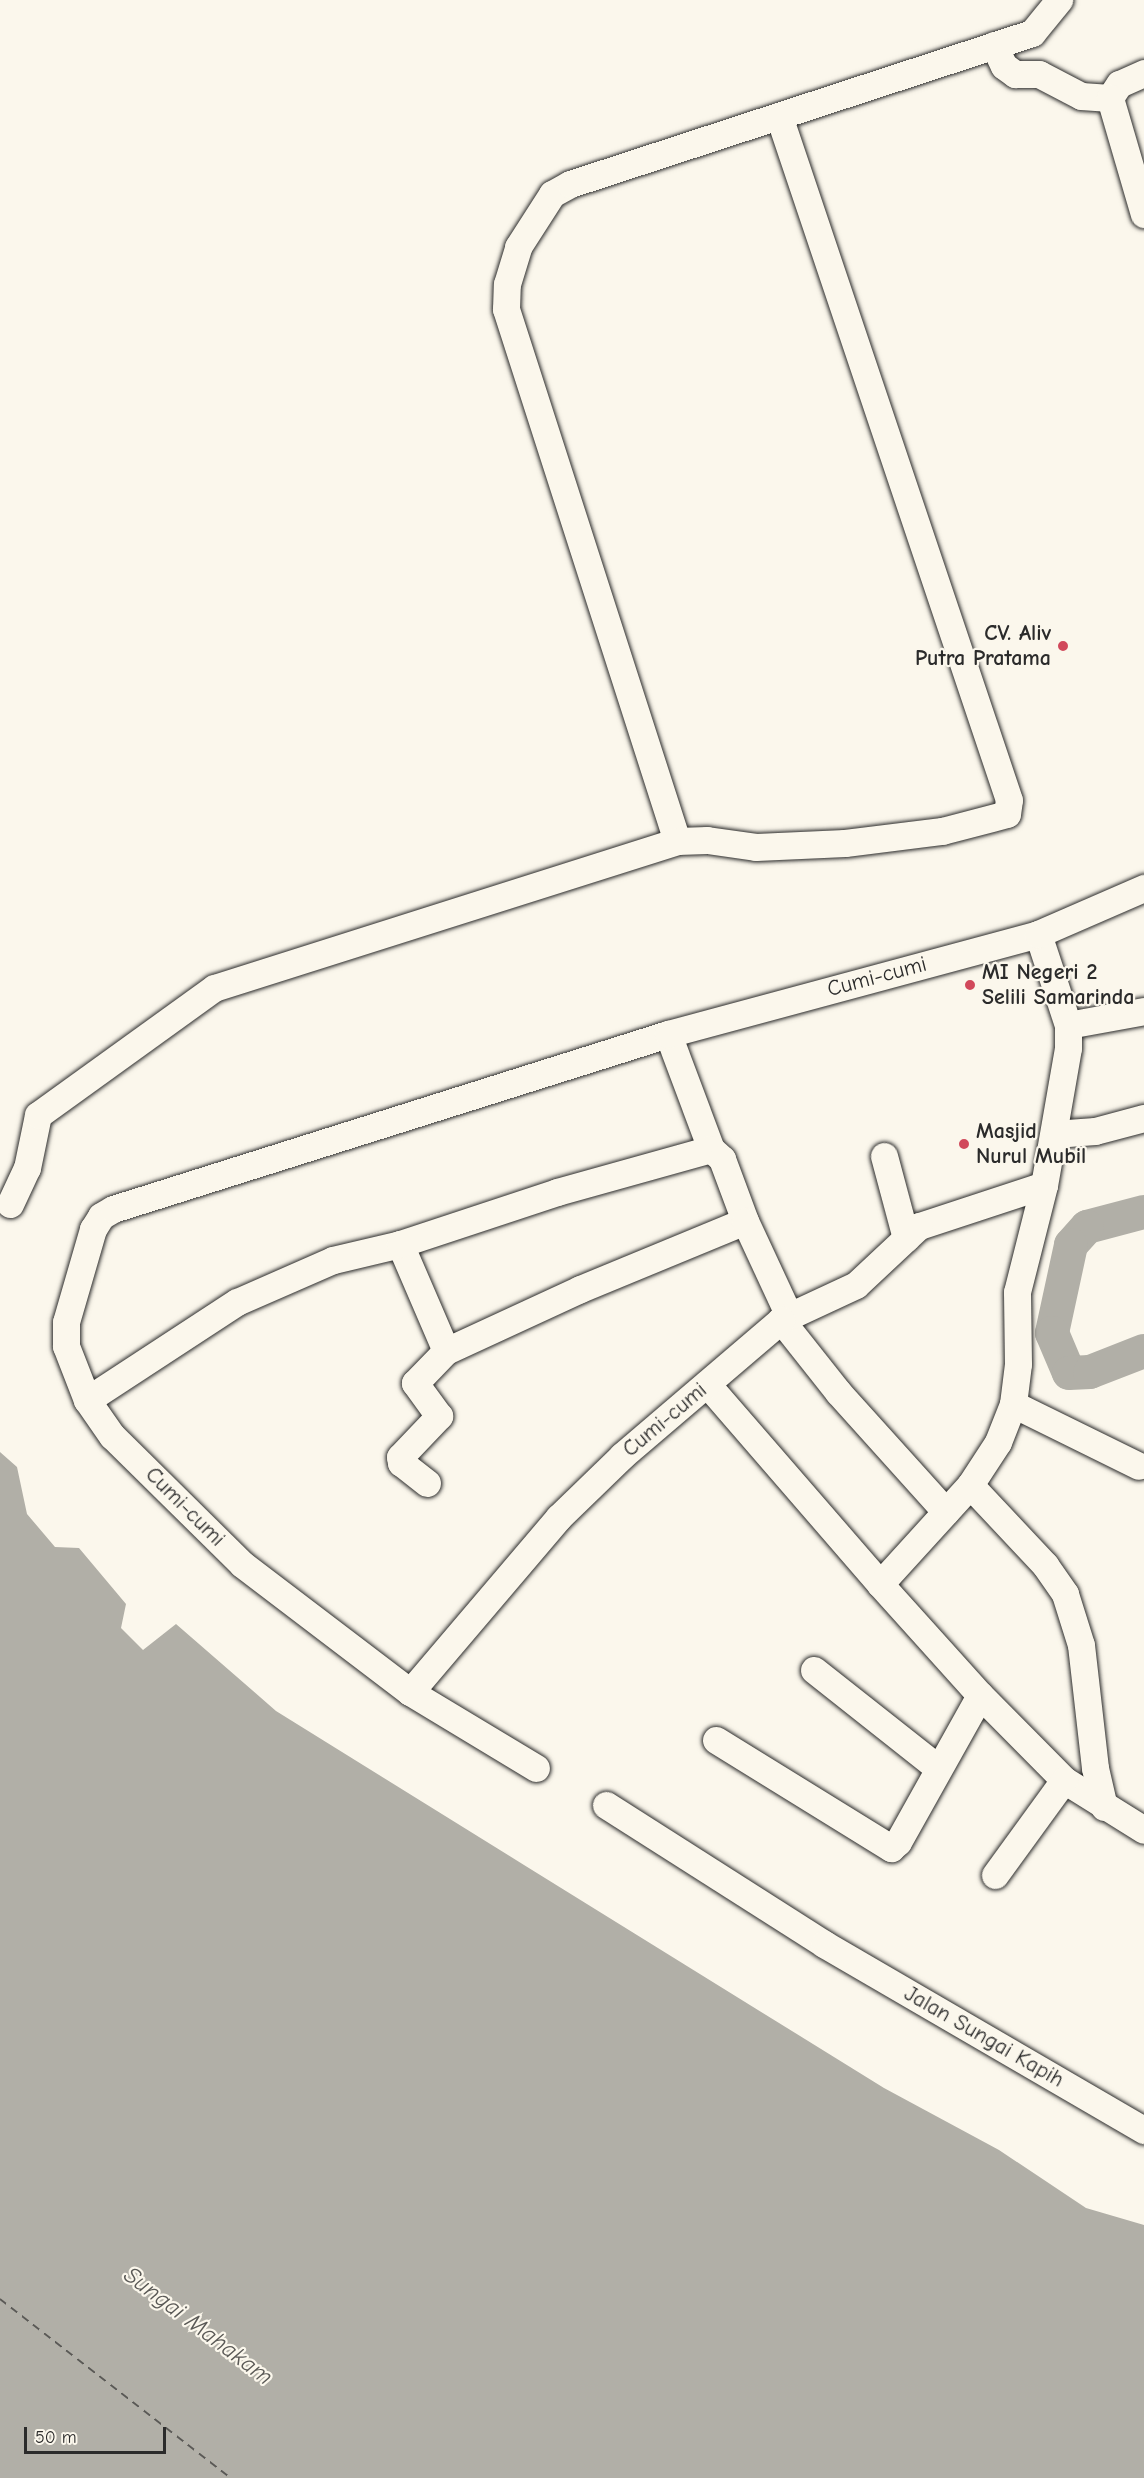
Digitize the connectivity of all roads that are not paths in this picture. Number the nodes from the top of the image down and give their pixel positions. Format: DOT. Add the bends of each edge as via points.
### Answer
graph roads {
  1 [pos="1059,0"];
  2 [pos="994,45"];
  3 [pos="1144,73"];
  4 [pos="1110,98"];
  5 [pos="779,116"];
  6 [pos="1144,214"];
  7 [pos="676,841"];
  8 [pos="1144,888"];
  9 [pos="1038,934"];
  10 [pos="1144,1011"];
  11 [pos="1068,1025"];
  12 [pos="668,1034"];
  13 [pos="1144,1118"];
  14 [pos="1054,1134"];
  15 [pos="711,1149"];
  16 [pos="884,1156"];
  17 [pos="1044,1185"];
  18 [pos="10,1204"];
  19 [pos="745,1221"];
  20 [pos="906,1238"];
  21 [pos="400,1244"];
  22 [pos="785,1318"];
  23 [pos="446,1352"];
  24 [pos="707,1384"];
  25 [pos="87,1400"];
  26 [pos="1013,1404"];
  27 [pos="1139,1466"];
  28 [pos="427,1483"];
  29 [pos="970,1485"];
  30 [pos="946,1512"];
  31 [pos="880,1584"];
  32 [pos="814,1670"];
  33 [pos="410,1692"];
  34 [pos="980,1695"];
  35 [pos="716,1740"];
  36 [pos="937,1767"];
  37 [pos="536,1768"];
  38 [pos="1064,1780"];
  39 [pos="606,1805"];
  40 [pos="1104,1807"];
  41 [pos="1144,1830"];
  42 [pos="995,1875"];
  43 [pos="1144,2130"];
  1 -- 2 [label="street" via="1032,33"];
  2 -- 4 [label="street" via="1004,66 1015,74 1039,74 1081,96"];
  2 -- 5 [label="street"];
  3 -- 4 [label="street" via="1119,84"];
  4 -- 6 [label="street"];
  5 -- 7 [label="street" via="570,184 552,194 518,247 507,284 506,309"];
  5 -- 7 [label="street" via="1009,800 1009,810 992,821 845,843 756,847 707,840"];
  7 -- 18 [label="street" via="200,995 38,1115 27,1168"];
  8 -- 9 [label="street, Cumi-cumi"];
  9 -- 11 [label="street"];
  9 -- 12 [label="street, Cumi-cumi"];
  10 -- 11 [label="street"];
  11 -- 14 [label="street"];
  12 -- 15 [label="street"];
  12 -- 25 [label="street, Cumi-cumi" via="101,1216 93,1229 64,1334"];
  13 -- 14 [label="street" via="1095,1131"];
  14 -- 17 [label="street"];
  15 -- 19 [label="street" via="722,1159"];
  15 -- 21 [label="street" via="557,1192"];
  16 -- 20 [label="street"];
  17 -- 20 [label="street, Cumi-cumi" via="933,1220"];
  17 -- 26 [label="street" via="1017,1292 1018,1364"];
  19 -- 22 [label="street"];
  19 -- 23 [label="street" via="580,1289"];
  20 -- 22 [label="street, Cumi-cumi" via="856,1285"];
  21 -- 23 [label="street"];
  21 -- 25 [label="street" via="333,1260 237,1302"];
  22 -- 24 [label="street, Cumi-cumi"];
  22 -- 30 [label="street" via="838,1392"];
  23 -- 28 [label="street" via="415,1383 439,1416 400,1457"];
  24 -- 31 [label="street"];
  24 -- 33 [label="street, Cumi-cumi" via="559,1517"];
  25 -- 33 [label="street, Cumi-cumi" via="112,1436 242,1564"];
  26 -- 27 [label="street"];
  26 -- 29 [label="street" via="998,1442"];
  29 -- 30 [label="street"];
  29 -- 40 [label="street" via="1045,1565 1065,1594 1081,1645 1095,1768"];
  30 -- 31 [label="street"];
  31 -- 34 [label="street"];
  32 -- 36 [label="street"];
  33 -- 37 [label="street"];
  34 -- 36 [label="street"];
  34 -- 38 [label="street"];
  35 -- 36 [label="street" via="891,1848 898,1842"];
  38 -- 40 [label="street"];
  38 -- 42 [label="street"];
  39 -- 43 [label="street, Jalan Sungai Kapih" via="824,1944"];
  40 -- 41 [label="street"];
}
